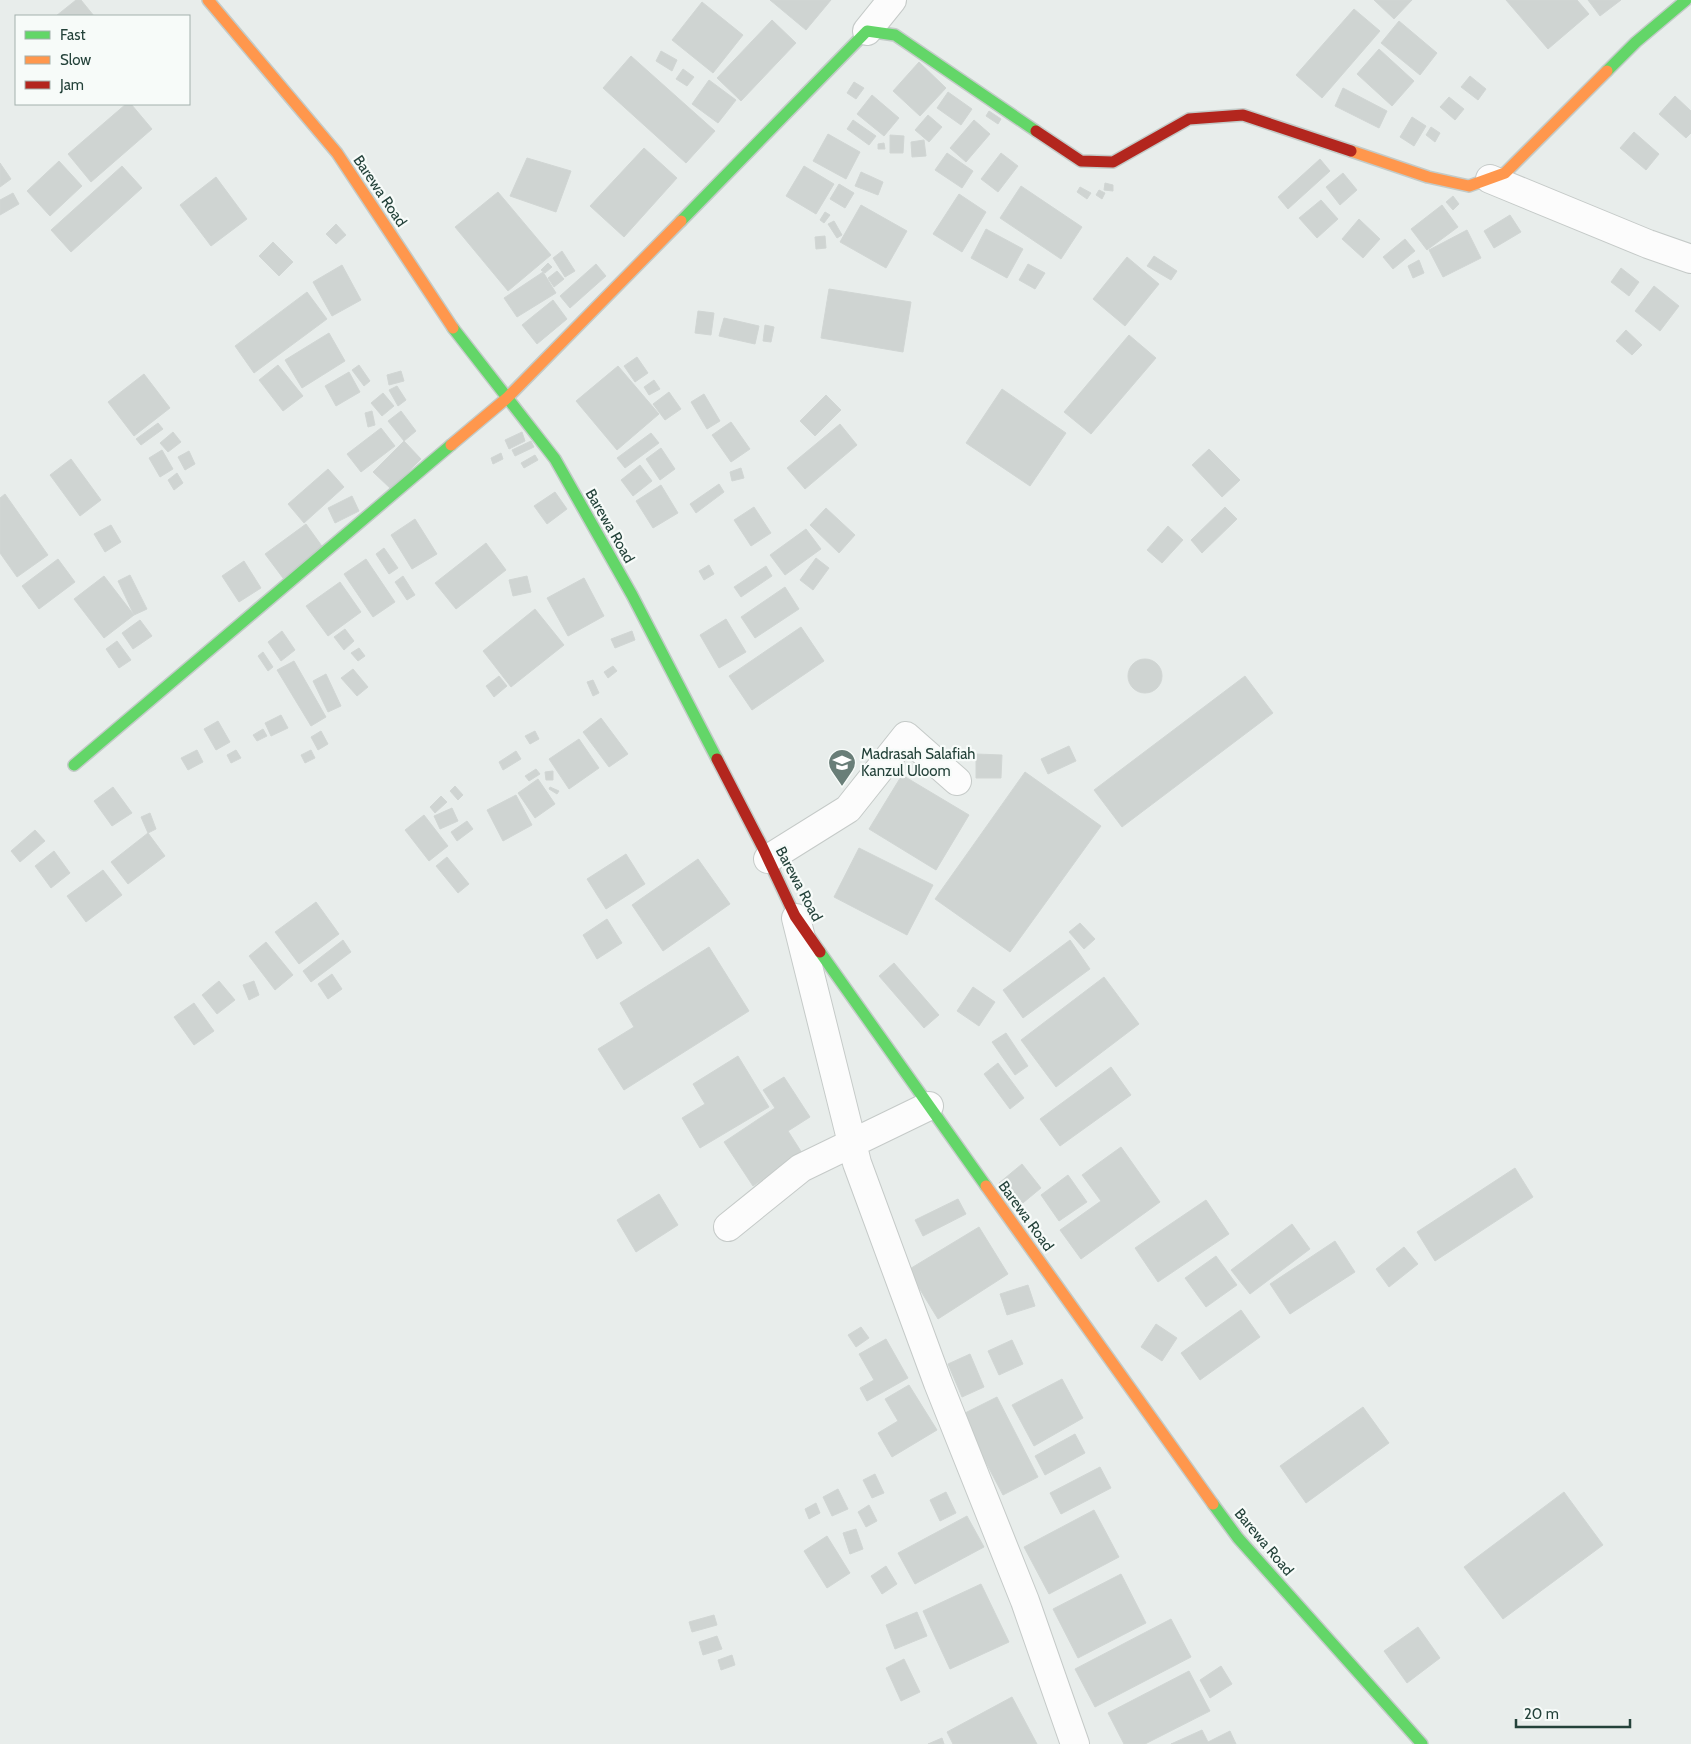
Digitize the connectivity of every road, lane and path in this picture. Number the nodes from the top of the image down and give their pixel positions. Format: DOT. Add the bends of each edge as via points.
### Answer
graph roads {
  1 [pos="208,0"];
  2 [pos="892,0"];
  3 [pos="1686,0"];
  4 [pos="867,31"];
  5 [pos="1490,179"];
  6 [pos="1691,259"];
  7 [pos="507,398"];
  8 [pos="74,765"];
  9 [pos="957,781"];
  10 [pos="768,859"];
  11 [pos="795,916"];
  12 [pos="929,1106"];
  13 [pos="853,1142"];
  14 [pos="728,1227"];
  15 [pos="1075,1744"];
  16 [pos="1422,1744"];
  1 -- 7 [label="main road, Barewa Road" via="337,153 455,330"];
  2 -- 4 [label="street"];
  3 -- 5 [label="main road" via="1636,42 1505,173"];
  4 -- 5 [label="main road" via="895,35 1081,161 1113,162 1189,119 1243,115 1428,177 1470,186"];
  4 -- 7 [label="main road"];
  5 -- 6 [label="street"];
  7 -- 8 [label="main road"];
  7 -- 10 [label="main road, Barewa Road" via="555,459 627,586"];
  9 -- 10 [label="street" via="906,736 848,809"];
  10 -- 11 [label="main road, Barewa Road"];
  11 -- 12 [label="main road, Barewa Road"];
  11 -- 13 [label="street"];
  12 -- 13 [label="street"];
  12 -- 16 [label="main road, Barewa Road" via="1238,1538"];
  13 -- 14 [label="street" via="801,1168"];
  13 -- 15 [label="street" via="857,1163 935,1374 1025,1601"];
}
